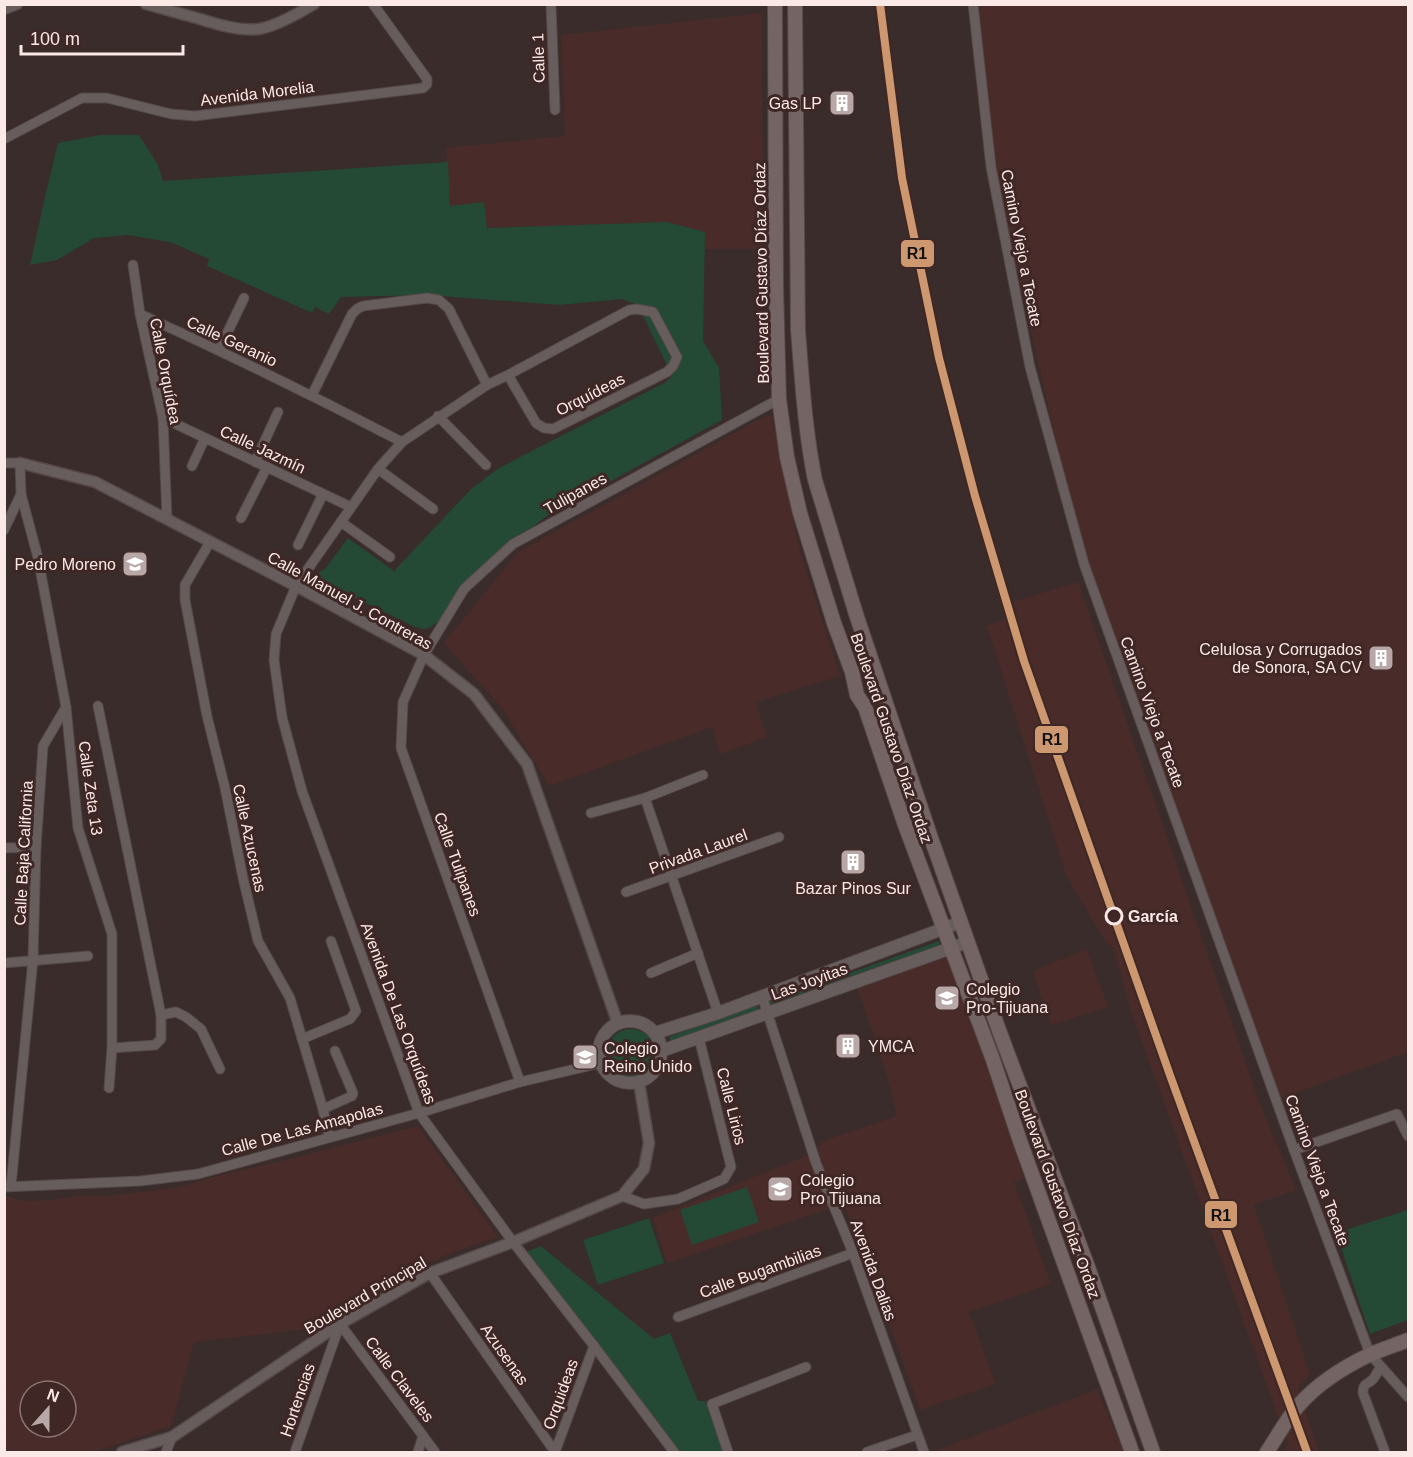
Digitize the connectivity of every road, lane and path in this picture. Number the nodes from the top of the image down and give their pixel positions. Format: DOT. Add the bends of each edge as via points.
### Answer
graph roads {
  1 [pos="17,4"];
  2 [pos="146,4"];
  3 [pos="315,4"];
  4 [pos="373,4"];
  5 [pos="551,4"];
  6 [pos="774,4"];
  7 [pos="795,4"];
  8 [pos="973,4"];
  9 [pos="4,9"];
  10 [pos="555,110"];
  11 [pos="4,139"];
  12 [pos="133,265"];
  13 [pos="244,298"];
  14 [pos="140,314"];
  15 [pos="219,350"];
  16 [pos="508,375"];
  17 [pos="487,385"];
  18 [pos="312,395"];
  19 [pos="779,399"];
  20 [pos="278,412"];
  21 [pos="438,416"];
  22 [pos="163,418"];
  23 [pos="205,438"];
  24 [pos="402,442"];
  25 [pos="255,462"];
  26 [pos="20,463"];
  27 [pos="4,464"];
  28 [pos="812,464"];
  29 [pos="486,465"];
  30 [pos="192,466"];
  31 [pos="267,467"];
  32 [pos="378,469"];
  33 [pos="21,494"];
  34 [pos="323,494"];
  35 [pos="351,507"];
  36 [pos="433,509"];
  37 [pos="241,518"];
  38 [pos="167,519"];
  39 [pos="341,522"];
  40 [pos="4,530"];
  41 [pos="210,542"];
  42 [pos="298,545"];
  43 [pos="390,557"];
  44 [pos="296,586"];
  45 [pos="424,655"];
  46 [pos="98,706"];
  47 [pos="66,707"];
  48 [pos="703,775"];
  49 [pos="645,798"];
  50 [pos="591,813"];
  51 [pos="779,837"];
  52 [pos="36,847"];
  53 [pos="4,848"];
  54 [pos="671,876"];
  55 [pos="626,892"];
  56 [pos="961,922"];
  57 [pos="944,928"];
  58 [pos="331,941"];
  59 [pos="968,942"];
  60 [pos="952,948"];
  61 [pos="698,953"];
  62 [pos="88,956"];
  63 [pos="33,960"];
  64 [pos="4,963"];
  65 [pos="651,973"];
  66 [pos="762,996"];
  67 [pos="718,1013"];
  68 [pos="767,1014"];
  69 [pos="161,1015"];
  70 [pos="618,1024"];
  71 [pos="655,1033"];
  72 [pos="699,1038"];
  73 [pos="302,1039"];
  74 [pos="112,1048"];
  75 [pos="335,1051"];
  76 [pos="661,1051"];
  77 [pos="601,1063"];
  78 [pos="220,1070"];
  79 [pos="520,1082"];
  80 [pos="639,1082"];
  81 [pos="109,1088"];
  82 [pos="322,1109"];
  83 [pos="419,1113"];
  84 [pos="1408,1136"];
  85 [pos="329,1137"];
  86 [pos="1294,1150"];
  87 [pos="8,1187"];
  88 [pos="622,1196"];
  89 [pos="513,1242"];
  90 [pos="853,1253"];
  91 [pos="430,1273"];
  92 [pos="678,1317"];
  93 [pos="340,1324"];
  94 [pos="1408,1340"];
  95 [pos="594,1346"];
  96 [pos="1370,1354"];
  97 [pos="806,1367"];
  98 [pos="1381,1367"];
  99 [pos="1408,1396"];
  100 [pos="918,1434"];
  101 [pos="423,1436"];
  102 [pos="172,1437"];
  103 [pos="122,1452"];
  104 [pos="166,1452"];
  105 [pos="295,1452"];
  106 [pos="417,1452"];
  107 [pos="435,1452"];
  108 [pos="555,1452"];
  109 [pos="674,1452"];
  110 [pos="728,1452"];
  111 [pos="867,1452"];
  112 [pos="924,1452"];
  113 [pos="1132,1452"];
  114 [pos="1153,1452"];
  115 [pos="1267,1452"];
  116 [pos="1385,1452"];
  1 -- 9 [label="street"];
  2 -- 3 [label="street" via="251,29 272,25"];
  4 -- 11 [label="street, Avenida Morelia" via="427,79 423,88 195,116 107,98 82,98"];
  5 -- 10 [label="street, Calle 1"];
  6 -- 19 [label="main road, Boulevard Gustavo Díaz Ordaz"];
  7 -- 28 [label="main road, Boulevard Gustavo Díaz Ordaz" via="798,330"];
  8 -- 86 [label="street, Camino Viejo a Tecate" via="991,167 1030,367 1084,564"];
  12 -- 14 [label="street, Calle Orquídea"];
  13 -- 15 [label="street"];
  14 -- 15 [label="street, Calle Geranio"];
  14 -- 22 [label="street, Calle Orquídea"];
  15 -- 18 [label="street, Calle Geranio"];
  16 -- 16 [label="street, Orquídeas" via="536,423 554,429 667,372 677,357 653,312 638,309 629,310"];
  16 -- 17 [label="street"];
  17 -- 18 [label="street" via="449,309 439,300 427,298 357,309"];
  17 -- 21 [label="street"];
  18 -- 24 [label="street, Calle Geranio"];
  19 -- 28 [label="main road" via="797,401"];
  19 -- 45 [label="street, Tulipanes" via="513,544 464,589"];
  19 -- 57 [label="main road, Boulevard Gustavo Díaz Ordaz" via="800,513 834,623"];
  20 -- 25 [label="street"];
  21 -- 24 [label="street"];
  21 -- 29 [label="street"];
  22 -- 23 [label="street, Calle Jazmín"];
  22 -- 38 [label="street, Calle Orquídea"];
  23 -- 25 [label="street, Calle Jazmín"];
  23 -- 30 [label="street"];
  24 -- 32 [label="street, Avenida De Las Orquídeas"];
  25 -- 31 [label="street, Calle Jazmín"];
  26 -- 27 [label="street, Calle Manuel J. Contreras"];
  26 -- 33 [label="street"];
  26 -- 38 [label="street, Calle Manuel J. Contreras" via="95,482"];
  28 -- 56 [label="main road, Boulevard Gustavo Díaz Ordaz" via="856,614"];
  31 -- 34 [label="street, Calle Jazmín"];
  31 -- 37 [label="street"];
  32 -- 35 [label="street, Avenida De Las Orquídeas"];
  32 -- 36 [label="street"];
  33 -- 40 [label="street"];
  33 -- 47 [label="street, Calle Zeta 13" via="38,558"];
  34 -- 35 [label="street, Calle Jazmín"];
  34 -- 42 [label="street"];
  35 -- 39 [label="street, Avenida De Las Orquídeas"];
  38 -- 41 [label="street, Calle Manuel J. Contreras"];
  39 -- 43 [label="street"];
  39 -- 44 [label="street, Avenida De Las Orquídeas"];
  41 -- 44 [label="street, Calle Manuel J. Contreras"];
  41 -- 73 [label="street, Calle Azucenas" via="185,585 185,600 258,941 290,998"];
  44 -- 45 [label="street, Calle Manuel J. Contreras"];
  44 -- 83 [label="street, Avenida De Las Orquídeas" via="275,643 282,717 302,791"];
  45 -- 70 [label="street, Calle Manuel J. Contreras" via="474,694 527,764"];
  45 -- 79 [label="street, Calle Tulipanes" via="403,702 401,748"];
  46 -- 69 [label="street"];
  47 -- 52 [label="street, Calle Baja California" via="43,746"];
  47 -- 74 [label="street, Calle Zeta 13" via="78,828 112,934"];
  48 -- 49 [label="street"];
  49 -- 50 [label="street"];
  49 -- 54 [label="street"];
  51 -- 54 [label="street, Privada Laurel"];
  52 -- 53 [label="street"];
  52 -- 63 [label="street, Calle Baja California"];
  54 -- 55 [label="street, Privada Laurel"];
  54 -- 61 [label="street"];
  56 -- 57 [label="main road, Las Joyitas"];
  56 -- 59 [label="main road, Boulevard Gustavo Díaz Ordaz"];
  57 -- 60 [label="main road, Boulevard Gustavo Díaz Ordaz"];
  57 -- 66 [label="main road, Las Joyitas"];
  58 -- 73 [label="street" via="356,1011 350,1019"];
  59 -- 60 [label="main road, Las Joyitas"];
  59 -- 114 [label="main road, Boulevard Gustavo Díaz Ordaz"];
  60 -- 68 [label="main road, Las Joyitas"];
  60 -- 113 [label="main road, Boulevard Gustavo Díaz Ordaz"];
  61 -- 65 [label="street"];
  61 -- 67 [label="street"];
  62 -- 63 [label="street"];
  63 -- 64 [label="street"];
  63 -- 87 [label="street, Calle Baja California"];
  66 -- 67 [label="main road, Las Joyitas"];
  66 -- 68 [label="street, Avenida Dalias"];
  67 -- 71 [label="main road, Las Joyitas"];
  68 -- 72 [label="main road, Las Joyitas"];
  68 -- 90 [label="street, Avenida Dalias" via="816,1162"];
  69 -- 74 [label="street" via="161,1039 155,1045"];
  69 -- 78 [label="street" via="176,1012 201,1029"];
  70 -- 71 [label="main road" via="638,1022"];
  70 -- 77 [label="main road" via="601,1040"];
  71 -- 76 [label="main road"];
  72 -- 76 [label="main road, Las Joyitas"];
  72 -- 88 [label="street, Calle Lirios" via="731,1167 724,1179 678,1200 644,1204"];
  73 -- 82 [label="street, Calle Azucenas"];
  74 -- 81 [label="street, Calle Zeta 13"];
  75 -- 82 [label="street" via="353,1094"];
  76 -- 80 [label="main road" via="651,1075"];
  77 -- 79 [label="street, Calle De Las Amapolas"];
  77 -- 80 [label="main road" via="617,1080"];
  79 -- 83 [label="street, Calle De Las Amapolas"];
  80 -- 88 [label="street, Boulevard Principal" via="649,1143 644,1169"];
  82 -- 85 [label="street, Calle Azucenas"];
  83 -- 85 [label="street, Calle De Las Amapolas"];
  83 -- 89 [label="street, Avenida De Las Orquídeas"];
  84 -- 86 [label="street" via="1397,1114"];
  85 -- 87 [label="street, Calle De Las Amapolas" via="198,1174 140,1181"];
  86 -- 96 [label="street, Camino Viejo a Tecate"];
  88 -- 89 [label="street, Boulevard Principal"];
  89 -- 91 [label="street, Boulevard Principal"];
  89 -- 95 [label="street, Avenida De Las Orquídeas"];
  90 -- 92 [label="street, Calle Bugambilias"];
  90 -- 100 [label="street, Avenida Dalias"];
  91 -- 93 [label="street, Boulevard Principal"];
  91 -- 108 [label="street, Azusenas"];
  93 -- 101 [label="street, Calle Claveles"];
  93 -- 102 [label="street, Boulevard Principal"];
  93 -- 105 [label="street, Hortencias"];
  94 -- 96 [label="main road"];
  95 -- 108 [label="street, Orquideas"];
  95 -- 109 [label="street, Avenida De Las Orquídeas"];
  96 -- 98 [label="street, Camino Viejo a Tecate"];
  96 -- 115 [label="main road" via="1335,1375 1299,1405"];
  97 -- 110 [label="street" via="712,1404"];
  98 -- 99 [label="street, Camino Viejo a Tecate"];
  98 -- 116 [label="street" via="1374,1379 1365,1384 1363,1393"];
  100 -- 111 [label="street"];
  100 -- 112 [label="street, Avenida Dalias"];
  101 -- 106 [label="street"];
  101 -- 107 [label="street, Calle Claveles"];
  102 -- 103 [label="street, Boulevard Principal"];
  102 -- 104 [label="street"];
}
